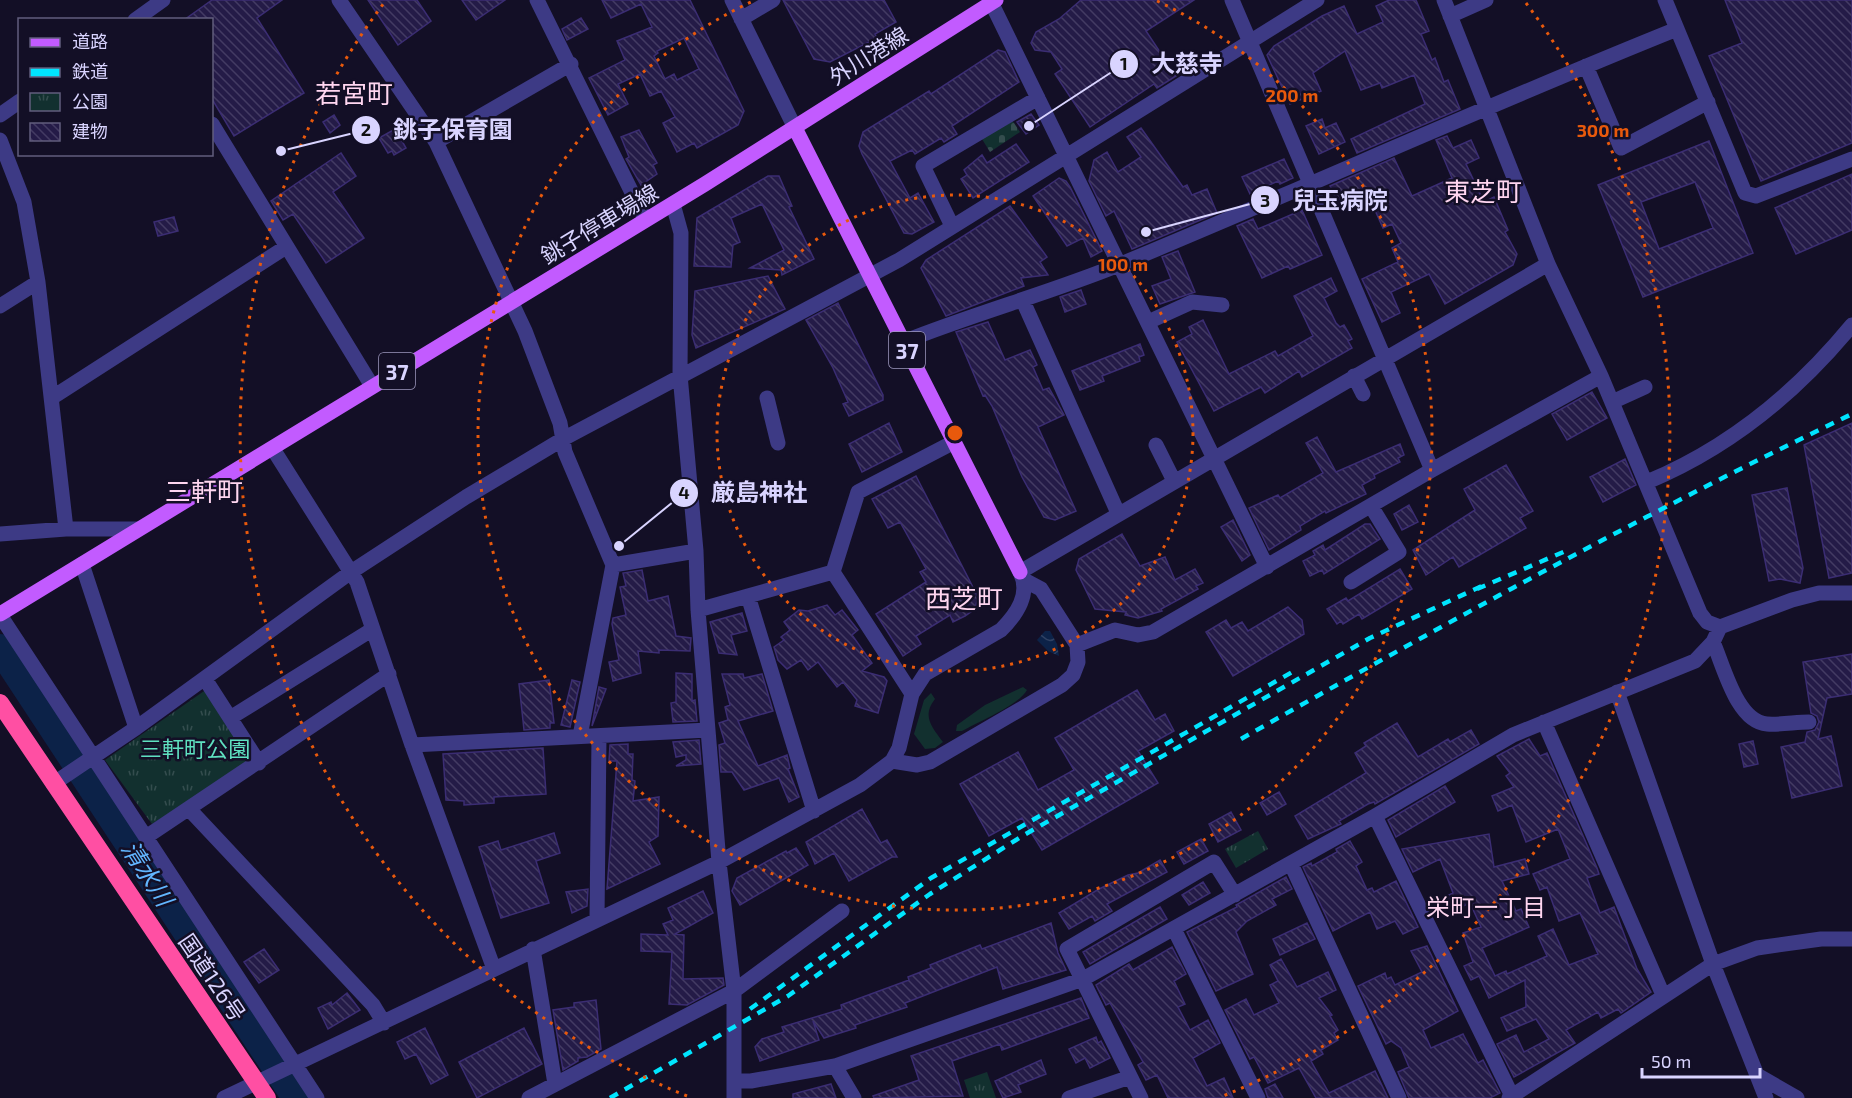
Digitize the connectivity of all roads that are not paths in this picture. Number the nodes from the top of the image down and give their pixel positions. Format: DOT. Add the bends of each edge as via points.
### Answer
graph roads {
  1 [pos="163,0"];
  2 [pos="339,0"];
  3 [pos="537,0"];
  4 [pos="732,0"];
  5 [pos="773,0"];
  6 [pos="1232,0"];
  7 [pos="1317,0"];
  8 [pos="1444,0"];
  9 [pos="1486,0"];
  10 [pos="1665,0"];
  11 [pos="992,1"];
  12 [pos="142,13"];
  13 [pos="1450,16"];
  14 [pos="741,19"];
  15 [pos="1677,30"];
  16 [pos="1250,43"];
  17 [pos="570,64"];
  18 [pos="1586,66"];
  19 [pos="1038,98"];
  20 [pos="18,102"];
  21 [pos="1708,102"];
  22 [pos="1487,109"];
  23 [pos="0,115"];
  24 [pos="213,126"];
  25 [pos="795,128"];
  26 [pos="0,140"];
  27 [pos="436,142"];
  28 [pos="1066,155"];
  29 [pos="1852,159"];
  30 [pos="1310,183"];
  31 [pos="673,204"];
  32 [pos="645,219"];
  33 [pos="952,226"];
  34 [pos="286,248"];
  35 [pos="1120,264"];
  36 [pos="1548,264"];
  37 [pos="870,276"];
  38 [pos="38,282"];
  39 [pos="1023,302"];
  40 [pos="510,303"];
  41 [pos="1222,305"];
  42 [pos="0,306"];
  43 [pos="1148,322"];
  44 [pos="1852,325"];
  45 [pos="903,342"];
  46 [pos="1384,358"];
  47 [pos="680,375"];
  48 [pos="1354,376"];
  49 [pos="1601,376"];
  50 [pos="372,386"];
  51 [pos="1645,387"];
  52 [pos="1363,394"];
  53 [pos="53,397"];
  54 [pos="768,398"];
  55 [pos="1612,402"];
  56 [pos="563,439"];
  57 [pos="954,442"];
  58 [pos="778,443"];
  59 [pos="1156,445"];
  60 [pos="273,449"];
  61 [pos="1215,457"];
  62 [pos="1432,470"];
  63 [pos="1174,481"];
  64 [pos="1647,482"];
  65 [pos="1371,506"];
  66 [pos="1118,513"];
  67 [pos="66,529"];
  68 [pos="137,529"];
  69 [pos="0,534"];
  70 [pos="696,551"];
  71 [pos="82,564"];
  72 [pos="613,565"];
  73 [pos="1267,567"];
  74 [pos="351,572"];
  75 [pos="833,572"];
  76 [pos="1022,576"];
  77 [pos="1351,582"];
  78 [pos="1852,592"];
  79 [pos="748,596"];
  80 [pos="698,610"];
  81 [pos="0,614"];
  82 [pos="1720,627"];
  83 [pos="373,630"];
  84 [pos="1713,642"];
  85 [pos="1077,645"];
  86 [pos="389,674"];
  87 [pos="205,679"];
  88 [pos="1617,692"];
  89 [pos="912,694"];
  90 [pos="0,703"];
  91 [pos="230,718"];
  92 [pos="1544,722"];
  93 [pos="1809,722"];
  94 [pos="136,728"];
  95 [pos="708,730"];
  96 [pos="580,736"];
  97 [pos="599,737"];
  98 [pos="412,745"];
  99 [pos="94,758"];
  100 [pos="892,761"];
  101 [pos="259,763"];
  102 [pos="60,780"];
  103 [pos="189,809"];
  104 [pos="814,811"];
  105 [pos="1375,816"];
  106 [pos="146,837"];
  107 [pos="719,862"];
  108 [pos="1291,864"];
  109 [pos="1235,895"];
  110 [pos="842,911"];
  111 [pos="597,919"];
  112 [pos="1174,929"];
  113 [pos="1852,939"];
  114 [pos="533,949"];
  115 [pos="1713,964"];
  116 [pos="494,969"];
  117 [pos="1083,980"];
  118 [pos="734,991"];
  119 [pos="1663,995"];
  120 [pos="384,1023"];
  121 [pos="295,1064"];
  122 [pos="835,1066"];
  123 [pos="1757,1075"];
  124 [pos="1130,1077"];
  125 [pos="736,1081"];
  126 [pos="555,1084"];
  127 [pos="261,1091"];
  128 [pos="1511,1097"];
  129 [pos="224,1098"];
  130 [pos="317,1098"];
  131 [pos="529,1098"];
  132 [pos="734,1098"];
  133 [pos="854,1098"];
  134 [pos="1069,1098"];
  135 [pos="1141,1098"];
  136 [pos="1258,1098"];
  137 [pos="1400,1098"];
  138 [pos="1766,1098"];
  139 [pos="1797,1098"];
  1 -- 12 [label="street"];
  2 -- 27 [label="street"];
  3 -- 17 [label="street"];
  4 -- 14 [label="street"];
  5 -- 14 [label="street"];
  6 -- 16 [label="street"];
  7 -- 16 [label="street"];
  8 -- 13 [label="street"];
  9 -- 13 [label="street"];
  10 -- 15 [label="street"];
  11 -- 19 [label="street"];
  11 -- 25 [label="main road, 外川港線"];
  13 -- 22 [label="street"];
  14 -- 25 [label="street"];
  15 -- 18 [label="street"];
  15 -- 21 [label="street"];
  16 -- 28 [label="street"];
  16 -- 30 [label="street"];
  17 -- 27 [label="street"];
  17 -- 32 [label="street"];
  18 -- 21 [label="street" via="1622,148"];
  18 -- 22 [label="street"];
  19 -- 28 [label="street"];
  19 -- 33 [label="street" via="923,166"];
  20 -- 23 [label="street"];
  21 -- 29 [label="street" via="1745,192 1756,196"];
  22 -- 30 [label="street"];
  22 -- 36 [label="street"];
  24 -- 34 [label="street"];
  25 -- 31 [label="main road, 銚子停車場線 / 37"];
  25 -- 37 [label="main road, 37"];
  26 -- 38 [label="street" via="24,202"];
  27 -- 40 [label="street"];
  28 -- 33 [label="street"];
  28 -- 35 [label="street"];
  30 -- 35 [label="street"];
  30 -- 46 [label="street"];
  31 -- 32 [label="main road, 銚子停車場線 / 37"];
  31 -- 47 [label="street" via="681,233"];
  32 -- 40 [label="main road, 銚子停車場線 / 37"];
  33 -- 37 [label="street"];
  34 -- 50 [label="street"];
  34 -- 53 [label="street"];
  35 -- 39 [label="street"];
  35 -- 43 [label="street"];
  36 -- 46 [label="street"];
  36 -- 49 [label="street"];
  37 -- 45 [label="main road, 37"];
  37 -- 47 [label="street"];
  38 -- 42 [label="street"];
  38 -- 53 [label="street"];
  39 -- 45 [label="street"];
  39 -- 66 [label="street"];
  40 -- 50 [label="main road, 銚子停車場線 / 37"];
  40 -- 56 [label="street" via="525,331"];
  41 -- 43 [label="street" via="1192,302"];
  43 -- 61 [label="street"];
  44 -- 64 [label="street" via="1803,380 1753,422 1680,468"];
  45 -- 57 [label="main road, 37"];
  46 -- 48 [label="street"];
  46 -- 62 [label="street"];
  47 -- 56 [label="street"];
  47 -- 70 [label="street"];
  48 -- 52 [label="street"];
  48 -- 61 [label="street"];
  49 -- 55 [label="street"];
  49 -- 62 [label="street"];
  50 -- 60 [label="main road, 銚子停車場線 / 37"];
  51 -- 55 [label="street"];
  53 -- 67 [label="street"];
  54 -- 58 [label="street"];
  55 -- 64 [label="street"];
  56 -- 72 [label="street"];
  56 -- 74 [label="street"];
  57 -- 75 [label="street" via="858,492"];
  57 -- 76 [label="main road, 37"];
  59 -- 63 [label="street"];
  60 -- 68 [label="main road, 銚子停車場線 / 37"];
  60 -- 74 [label="street"];
  61 -- 63 [label="street"];
  61 -- 73 [label="street"];
  62 -- 65 [label="street"];
  63 -- 66 [label="street"];
  64 -- 82 [label="street" via="1700,613 1707,622"];
  65 -- 73 [label="street"];
  65 -- 77 [label="street" via="1399,552"];
  66 -- 76 [label="street"];
  67 -- 68 [label="street"];
  67 -- 69 [label="street"];
  68 -- 71 [label="main road, 銚子停車場線 / 37"];
  70 -- 72 [label="street"];
  70 -- 80 [label="street"];
  71 -- 81 [label="main road, 銚子停車場線 / 37"];
  71 -- 94 [label="street"];
  72 -- 96 [label="street"];
  73 -- 85 [label="street" via="1153,632 1138,635 1115,630"];
  74 -- 83 [label="street"];
  74 -- 87 [label="street"];
  75 -- 79 [label="street"];
  75 -- 89 [label="street"];
  76 -- 85 [label="street" via="1046,595"];
  76 -- 89 [label="street" via="1022,604 1012,619 1001,630 925,674"];
  78 -- 82 [label="street" via="1819,593 1792,600"];
  79 -- 80 [label="street"];
  79 -- 104 [label="street"];
  80 -- 95 [label="street"];
  81 -- 99 [label="street"];
  82 -- 84 [label="street"];
  83 -- 86 [label="street"];
  83 -- 91 [label="street"];
  84 -- 88 [label="street" via="1695,661"];
  84 -- 93 [label="street" via="1742,709 1751,720 1766,724"];
  85 -- 100 [label="street" via="1078,662 1073,675 1062,685 930,762 917,765"];
  86 -- 98 [label="street"];
  86 -- 101 [label="street"];
  87 -- 91 [label="street"];
  87 -- 94 [label="street"];
  88 -- 92 [label="street"];
  88 -- 115 [label="street"];
  89 -- 100 [label="street"];
  90 -- 102 [label="highway, 国道126号"];
  91 -- 101 [label="street"];
  92 -- 105 [label="street" via="1513,735"];
  92 -- 119 [label="street"];
  94 -- 99 [label="street"];
  95 -- 97 [label="street"];
  95 -- 107 [label="street"];
  96 -- 97 [label="street"];
  96 -- 98 [label="street"];
  97 -- 111 [label="street"];
  98 -- 116 [label="street"];
  99 -- 102 [label="street"];
  99 -- 106 [label="street"];
  100 -- 104 [label="street"];
  101 -- 103 [label="street"];
  102 -- 127 [label="highway, 国道126号"];
  103 -- 106 [label="street"];
  103 -- 120 [label="street" via="373,1005"];
  104 -- 107 [label="street"];
  105 -- 108 [label="street"];
  105 -- 128 [label="street"];
  106 -- 121 [label="street"];
  107 -- 111 [label="street"];
  107 -- 118 [label="street"];
  108 -- 109 [label="street"];
  108 -- 137 [label="street"];
  109 -- 112 [label="street"];
  109 -- 117 [label="street" via="1214,862 1067,949"];
  110 -- 118 [label="street"];
  111 -- 114 [label="street"];
  112 -- 117 [label="street"];
  112 -- 136 [label="street"];
  113 -- 115 [label="street" via="1757,948"];
  114 -- 116 [label="street"];
  114 -- 126 [label="street"];
  115 -- 119 [label="street"];
  115 -- 123 [label="street"];
  116 -- 120 [label="street"];
  117 -- 122 [label="street"];
  117 -- 124 [label="street"];
  118 -- 125 [label="street"];
  118 -- 126 [label="street"];
  119 -- 128 [label="street"];
  120 -- 121 [label="street"];
  121 -- 127 [label="street"];
  121 -- 130 [label="street"];
  122 -- 125 [label="street"];
  122 -- 133 [label="street"];
  123 -- 138 [label="street"];
  123 -- 139 [label="street"];
  124 -- 134 [label="street"];
  124 -- 135 [label="street"];
  125 -- 132 [label="street"];
  126 -- 131 [label="street"];
  127 -- 129 [label="street"];
}
